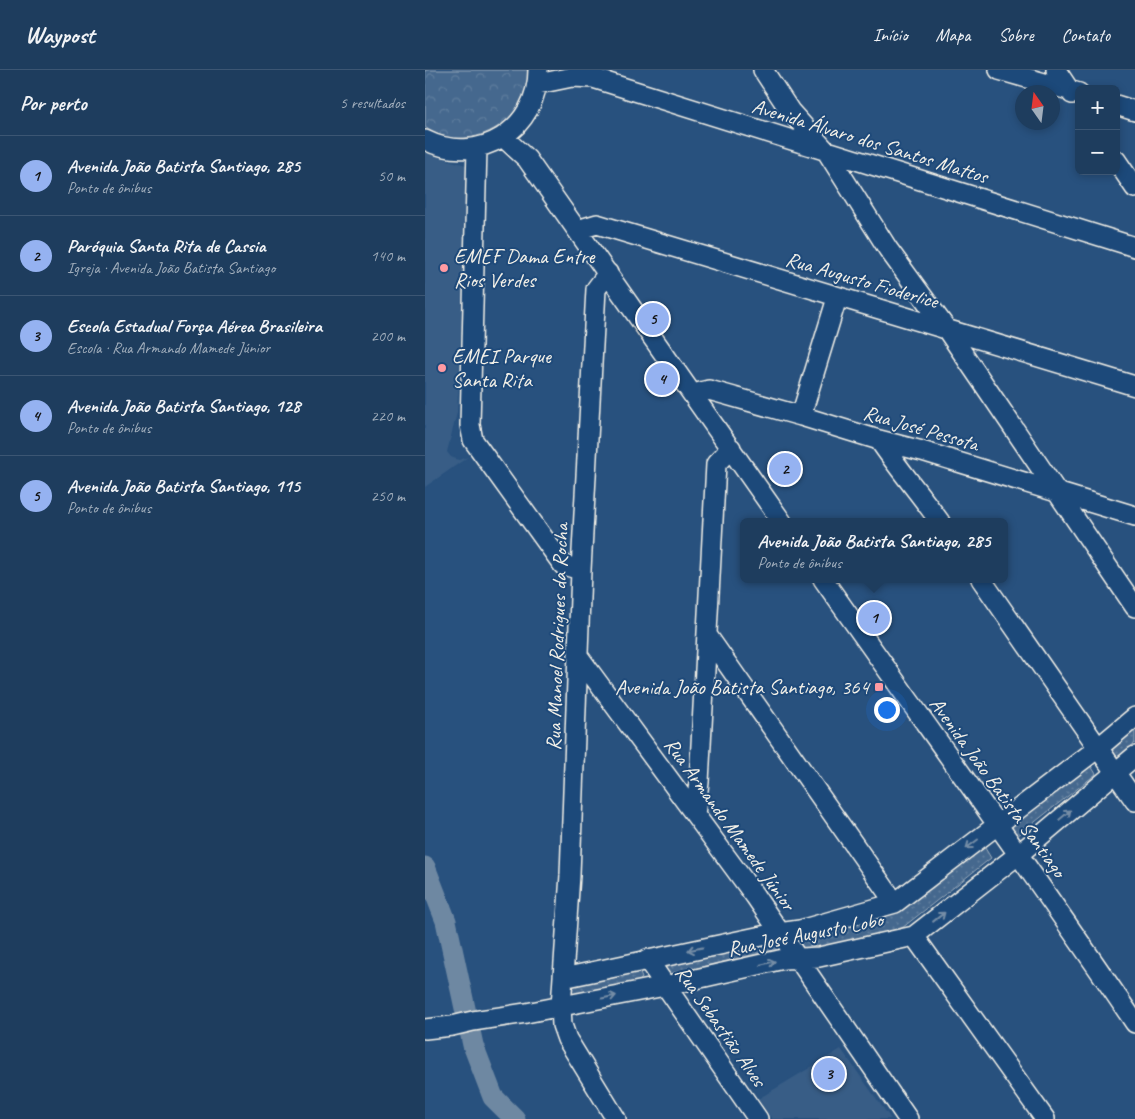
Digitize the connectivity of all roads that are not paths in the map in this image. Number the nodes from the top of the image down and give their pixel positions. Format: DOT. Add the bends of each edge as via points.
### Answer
graph roads {
  1 [pos="763,70"];
  2 [pos="999,70"];
  3 [pos="1055,70"];
  4 [pos="586,74"];
  5 [pos="538,77"];
  6 [pos="1075,95"];
  7 [pos="1075,96"];
  8 [pos="1120,106"];
  9 [pos="1135,111"];
  10 [pos="523,118"];
  11 [pos="503,137"];
  12 [pos="425,140"];
  13 [pos="477,147"];
  14 [pos="827,152"];
  15 [pos="527,159"];
  16 [pos="1120,166"];
  17 [pos="1135,188"];
  18 [pos="577,230"];
  19 [pos="1135,247"];
  20 [pos="607,273"];
  21 [pos="837,298"];
  22 [pos="945,327"];
  23 [pos="1135,386"];
  24 [pos="693,394"];
  25 [pos="801,416"];
  26 [pos="879,440"];
  27 [pos="731,448"];
  28 [pos="922,451"];
  29 [pos="1029,453"];
  30 [pos="1012,478"];
  31 [pos="913,484"];
  32 [pos="1056,492"];
  33 [pos="1106,507"];
  34 [pos="1135,516"];
  35 [pos="779,518"];
  36 [pos="937,518"];
  37 [pos="1082,529"];
  38 [pos="581,570"];
  39 [pos="826,583"];
  40 [pos="984,583"];
  41 [pos="1135,607"];
  42 [pos="707,634"];
  43 [pos="579,658"];
  44 [pos="1135,717"];
  45 [pos="1098,748"];
  46 [pos="1135,756"];
  47 [pos="1115,772"];
  48 [pos="1135,801"];
  49 [pos="695,814"];
  50 [pos="997,825"];
  51 [pos="1019,854"];
  52 [pos="895,903"];
  53 [pos="780,933"];
  54 [pos="914,936"];
  55 [pos="647,959"];
  56 [pos="799,959"];
  57 [pos="563,978"];
  58 [pos="665,986"];
  59 [pos="561,1006"];
  60 [pos="1135,1023"];
  61 [pos="425,1029"];
  62 [pos="616,1119"];
  63 [pos="758,1119"];
  64 [pos="908,1119"];
  65 [pos="1045,1119"];
  1 -- 14 [label="street" via="790,111"];
  2 -- 7 [label="street"];
  3 -- 6 [label="street"];
  4 -- 5 [label="street, Avenida Álvaro dos Santos Mattos"];
  4 -- 14 [label="street, Avenida Álvaro dos Santos Mattos"];
  5 -- 10 [label="street" via="533,102"];
  8 -- 9 [label="street"];
  10 -- 11 [label="street"];
  10 -- 15 [label="street"];
  11 -- 13 [label="street"];
  11 -- 15 [label="street"];
  12 -- 13 [label="street" via="455,149"];
  13 -- 38 [label="street" via="470,426 473,440 563,565"];
  14 -- 19 [label="street, Avenida Álvaro dos Santos Mattos"];
  14 -- 22 [label="street" via="888,249"];
  15 -- 18 [label="street"];
  16 -- 17 [label="street"];
  18 -- 20 [label="street"];
  18 -- 21 [label="street, Rua Augusto Fioderlice" via="597,224"];
  20 -- 24 [label="street"];
  20 -- 38 [label="street, Rua Manoel Rodrigues da Rocha" via="596,289"];
  21 -- 22 [label="street, Rua Augusto Fioderlice"];
  21 -- 25 [label="street"];
  22 -- 23 [label="street, Rua Augusto Fioderlice"];
  22 -- 29 [label="street"];
  24 -- 25 [label="street, Rua José Pessota" via="709,390"];
  24 -- 27 [label="street"];
  25 -- 26 [label="street, Rua José Pessota"];
  26 -- 28 [label="street, Rua José Pessota"];
  26 -- 31 [label="street"];
  27 -- 35 [label="street"];
  27 -- 42 [label="street" via="716,464"];
  28 -- 30 [label="street, Rua José Pessota"];
  28 -- 31 [label="street" via="913,469"];
  29 -- 30 [label="street" via="1020,471"];
  29 -- 32 [label="street"];
  30 -- 32 [label="street, Rua José Pessota"];
  31 -- 36 [label="street"];
  32 -- 33 [label="street, Rua José Pessota"];
  32 -- 37 [label="street"];
  33 -- 34 [label="street, Rua José Pessota"];
  33 -- 37 [label="street" via="1088,516"];
  37 -- 41 [label="street"];
  38 -- 43 [label="street, Rua Manoel Rodrigues da Rocha"];
  39 -- 50 [label="street, Avenida João Batista Santiago"];
  40 -- 45 [label="street"];
  42 -- 49 [label="street"];
  42 -- 52 [label="street"];
  43 -- 49 [label="street, Rua Armando Mamede Júnior"];
  43 -- 57 [label="street, Rua Manoel Rodrigues da Rocha"];
  44 -- 45 [label="street, Rua José Augusto Lobo"];
  45 -- 47 [label="street"];
  45 -- 50 [label="street, Rua José Augusto Lobo"];
  46 -- 47 [label="street, Rua José Augusto Lobo"];
  47 -- 48 [label="street"];
  51 -- 47 [label="street, Rua José Augusto Lobo, one-way"];
  49 -- 53 [label="street, Rua Armando Mamede Júnior"];
  50 -- 51 [label="street, Avenida João Batista Santiago"];
  50 -- 52 [label="street, Rua José Augusto Lobo, one-way"];
  54 -- 51 [label="street, Rua José Augusto Lobo, one-way"];
  51 -- 60 [label="street, Avenida João Batista Santiago"];
  52 -- 53 [label="street, Rua José Augusto Lobo"];
  53 -- 55 [label="street, Rua José Augusto Lobo, one-way"];
  53 -- 56 [label="street, Rua Armando Mamede Júnior"];
  54 -- 56 [label="street, Rua José Augusto Lobo"];
  54 -- 65 [label="street"];
  55 -- 57 [label="street, Rua José Augusto Lobo"];
  55 -- 58 [label="street, Rua Sebastião Alves"];
  58 -- 56 [label="street, Rua José Augusto Lobo, one-way" via="784,959"];
  56 -- 64 [label="street, Rua Armando Mamede Júnior"];
  57 -- 59 [label="street, Rua Manoel Rodrigues da Rocha"];
  59 -- 58 [label="street, Rua José Augusto Lobo, one-way"];
  58 -- 63 [label="street, Rua Sebastião Alves"];
  59 -- 61 [label="street, Rua José Augusto Lobo"];
  59 -- 62 [label="street, Rua Manoel Rodrigues da Rocha" via="567,1040"];
}
